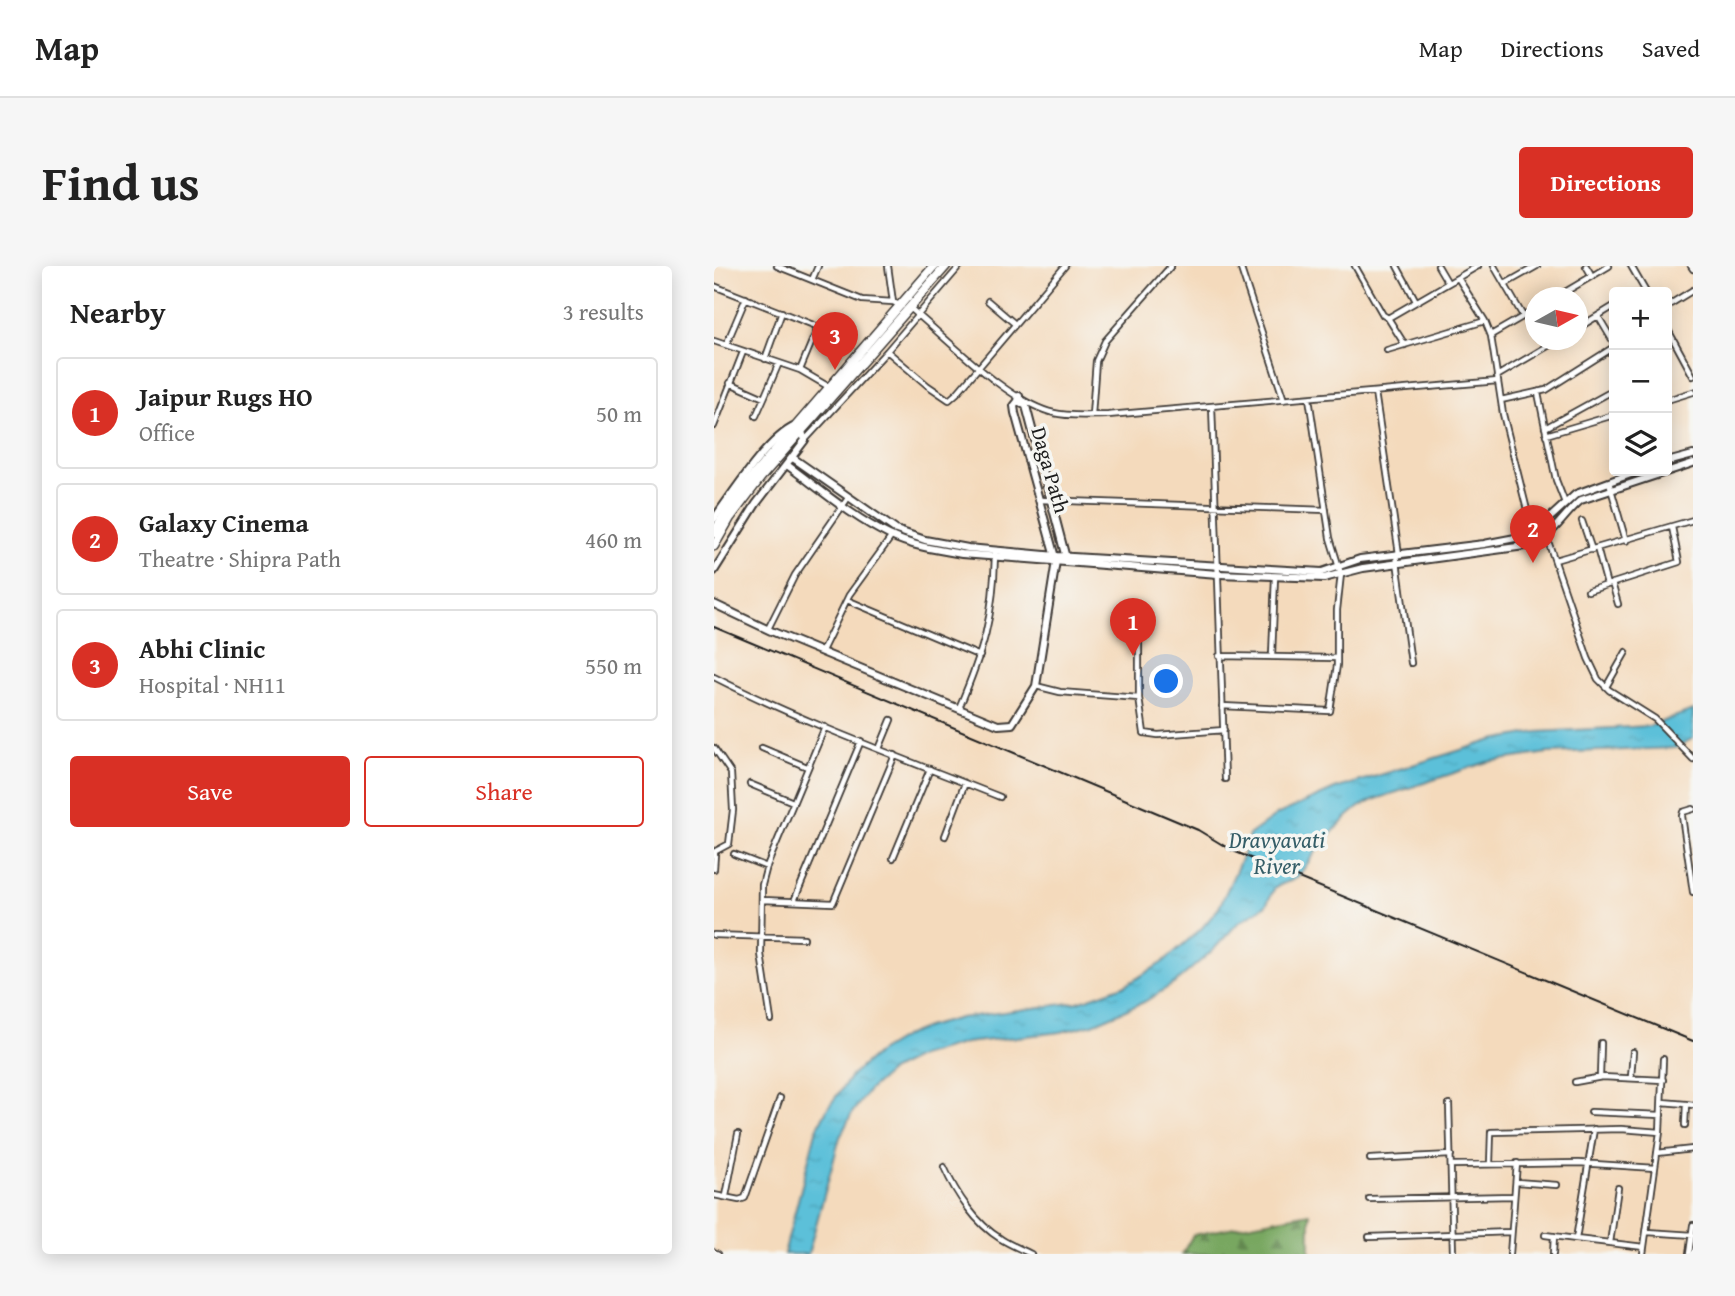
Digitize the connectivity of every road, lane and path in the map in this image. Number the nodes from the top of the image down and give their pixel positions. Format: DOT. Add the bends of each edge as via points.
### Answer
graph roads {
  1 [pos="777,266"];
  2 [pos="818,266"];
  3 [pos="888,266"];
  4 [pos="934,266"];
  5 [pos="946,266"];
  6 [pos="960,266"];
  7 [pos="1065,266"];
  8 [pos="1171,266"];
  9 [pos="1240,266"];
  10 [pos="1355,266"];
  11 [pos="1397,266"];
  12 [pos="1438,266"];
  13 [pos="1478,266"];
  14 [pos="1494,266"];
  15 [pos="1537,266"];
  16 [pos="1586,266"];
  17 [pos="1609,266"];
  18 [pos="1631,266"];
  19 [pos="1591,276"];
  20 [pos="1458,278"];
  21 [pos="812,280"];
  22 [pos="1448,283"];
  23 [pos="1505,284"];
  24 [pos="714,286"];
  25 [pos="1573,287"];
  26 [pos="1643,287"];
  27 [pos="1693,290"];
  28 [pos="746,298"];
  29 [pos="988,301"];
  30 [pos="1416,301"];
  31 [pos="1672,303"];
  32 [pos="896,304"];
  33 [pos="1609,309"];
  34 [pos="782,312"];
  35 [pos="914,312"];
  36 [pos="1523,316"];
  37 [pos="1598,316"];
  38 [pos="1388,318"];
  39 [pos="1485,321"];
  40 [pos="1588,322"];
  41 [pos="1016,324"];
  42 [pos="818,327"];
  43 [pos="839,335"];
  44 [pos="1491,335"];
  45 [pos="1609,336"];
  46 [pos="1672,336"];
  47 [pos="714,341"];
  48 [pos="726,345"];
  49 [pos="1405,345"];
  50 [pos="1609,348"];
  51 [pos="1387,350"];
  52 [pos="1542,350"];
  53 [pos="743,352"];
  54 [pos="887,352"];
  55 [pos="1693,355"];
  56 [pos="765,359"];
  57 [pos="1686,359"];
  58 [pos="779,363"];
  59 [pos="978,367"];
  60 [pos="800,370"];
  61 [pos="1693,376"];
  62 [pos="1497,378"];
  63 [pos="730,383"];
  64 [pos="830,387"];
  65 [pos="1375,392"];
  66 [pos="1693,392"];
  67 [pos="1538,393"];
  68 [pos="1609,393"];
  69 [pos="764,398"];
  70 [pos="1309,398"];
  71 [pos="1672,398"];
  72 [pos="1019,399"];
  73 [pos="1284,400"];
  74 [pos="1501,400"];
  75 [pos="1212,406"];
  76 [pos="1092,415"];
  77 [pos="757,416"];
  78 [pos="1609,416"];
  79 [pos="714,426"];
  80 [pos="1545,428"];
  81 [pos="801,433"];
  82 [pos="1546,435"];
  83 [pos="1693,455"];
  84 [pos="793,458"];
  85 [pos="1672,461"];
  86 [pos="1693,463"];
  87 [pos="787,465"];
  88 [pos="1629,476"];
  89 [pos="1610,485"];
  90 [pos="740,498"];
  91 [pos="848,498"];
  92 [pos="1040,500"];
  93 [pos="1051,500"];
  94 [pos="1565,503"];
  95 [pos="1215,505"];
  96 [pos="842,506"];
  97 [pos="1326,510"];
  98 [pos="714,519"];
  99 [pos="1693,520"];
  100 [pos="1582,521"];
  101 [pos="1672,527"];
  102 [pos="1537,531"];
  103 [pos="714,532"];
  104 [pos="893,533"];
  105 [pos="1544,539"];
  106 [pos="1626,541"];
  107 [pos="714,546"];
  108 [pos="1594,549"];
  109 [pos="995,553"];
  110 [pos="1397,554"];
  111 [pos="1056,559"];
  112 [pos="1066,559"];
  113 [pos="1555,561"];
  114 [pos="1396,564"];
  115 [pos="1218,570"];
  116 [pos="714,571"];
  117 [pos="1340,571"];
  118 [pos="1275,574"];
  119 [pos="1610,584"];
  120 [pos="1588,591"];
  121 [pos="846,600"];
  122 [pos="714,604"];
  123 [pos="1618,604"];
  124 [pos="768,629"];
  125 [pos="1139,636"];
  126 [pos="822,651"];
  127 [pos="1626,652"];
  128 [pos="980,656"];
  129 [pos="1219,656"];
  130 [pos="1272,656"];
  131 [pos="1337,658"];
  132 [pos="1411,663"];
  133 [pos="714,677"];
  134 [pos="1036,686"];
  135 [pos="1606,687"];
  136 [pos="1139,698"];
  137 [pos="1222,706"];
  138 [pos="959,708"];
  139 [pos="891,720"];
  140 [pos="825,727"];
  141 [pos="1224,730"];
  142 [pos="861,741"];
  143 [pos="714,748"];
  144 [pos="762,748"];
  145 [pos="879,748"];
  146 [pos="895,755"];
  147 [pos="1693,759"];
  148 [pos="807,767"];
  149 [pos="930,769"];
  150 [pos="1225,779"];
  151 [pos="965,783"];
  152 [pos="750,784"];
  153 [pos="1000,797"];
  154 [pos="793,802"];
  155 [pos="1693,809"];
  156 [pos="945,836"];
  157 [pos="715,853"];
  158 [pos="734,854"];
  159 [pos="893,858"];
  160 [pos="767,867"];
  161 [pos="714,869"];
  162 [pos="1693,892"];
  163 [pos="763,900"];
  164 [pos="794,901"];
  165 [pos="714,935"];
  166 [pos="761,937"];
  167 [pos="804,938"];
  168 [pos="771,1020"];
  169 [pos="1601,1044"];
  170 [pos="1633,1052"];
  171 [pos="1663,1059"];
  172 [pos="1600,1077"];
  173 [pos="1631,1077"];
  174 [pos="1663,1080"];
  175 [pos="1575,1082"];
  176 [pos="780,1098"];
  177 [pos="1662,1102"];
  178 [pos="1449,1104"];
  179 [pos="1686,1104"];
  180 [pos="1693,1105"];
  181 [pos="1591,1112"];
  182 [pos="1661,1115"];
  183 [pos="1685,1125"];
  184 [pos="1594,1129"];
  185 [pos="1660,1132"];
  186 [pos="738,1134"];
  187 [pos="1693,1149"];
  188 [pos="1657,1153"];
  189 [pos="1451,1155"];
  190 [pos="1370,1159"];
  191 [pos="1517,1163"];
  192 [pos="1490,1164"];
  193 [pos="1588,1164"];
  194 [pos="1451,1165"];
  195 [pos="944,1167"];
  196 [pos="1656,1168"];
  197 [pos="1516,1182"];
  198 [pos="1557,1185"];
  199 [pos="1618,1188"];
  200 [pos="714,1195"];
  201 [pos="726,1196"];
  202 [pos="1452,1196"];
  203 [pos="1514,1196"];
  204 [pos="1369,1199"];
  205 [pos="1693,1225"];
  206 [pos="1511,1232"];
  207 [pos="1647,1232"];
  208 [pos="1452,1234"];
  209 [pos="1545,1235"];
  210 [pos="1692,1235"];
  211 [pos="1554,1236"];
  212 [pos="1369,1237"];
  213 [pos="1576,1239"];
  214 [pos="1610,1243"];
  215 [pos="1644,1247"];
  216 [pos="1031,1254"];
  217 [pos="1452,1254"];
  218 [pos="1510,1254"];
  219 [pos="1553,1254"];
  220 [pos="1643,1254"];
  221 [pos="1689,1254"];
  1 -- 21 [label="street"];
  2 -- 21 [label="street"];
  3 -- 32 [label="street"];
  4 -- 32 [label="highway"];
  5 -- 35 [label="highway"];
  6 -- 35 [label="street"];
  7 -- 41 [label="street"];
  8 -- 76 [label="street" via="1105,341 1096,361"];
  9 -- 73 [label="street"];
  10 -- 38 [label="street"];
  11 -- 30 [label="street"];
  12 -- 22 [label="street"];
  13 -- 20 [label="street"];
  14 -- 23 [label="street"];
  15 -- 23 [label="street"];
  16 -- 19 [label="street"];
  17 -- 19 [label="street"];
  18 -- 26 [label="street"];
  19 -- 25 [label="street"];
  20 -- 22 [label="street"];
  20 -- 39 [label="street"];
  21 -- 32 [label="street" via="862,300"];
  22 -- 30 [label="street"];
  23 -- 36 [label="street"];
  24 -- 28 [label="street"];
  27 -- 31 [label="street"];
  28 -- 34 [label="street"];
  28 -- 48 [label="street"];
  29 -- 41 [label="street"];
  30 -- 38 [label="street"];
  32 -- 35 [label="street"];
  32 -- 64 [label="highway"];
  33 -- 37 [label="street"];
  34 -- 42 [label="street"];
  34 -- 56 [label="street"];
  35 -- 54 [label="street"];
  35 -- 59 [label="street"];
  35 -- 81 [label="highway"];
  36 -- 44 [label="street"];
  37 -- 40 [label="street"];
  37 -- 45 [label="street"];
  38 -- 49 [label="street"];
  39 -- 44 [label="street"];
  39 -- 49 [label="street"];
  41 -- 59 [label="street"];
  42 -- 43 [label="street"];
  42 -- 60 [label="street"];
  44 -- 62 [label="street"];
  46 -- 57 [label="street"];
  47 -- 48 [label="street"];
  48 -- 53 [label="street"];
  49 -- 51 [label="street"];
  50 -- 67 [label="street"];
  52 -- 62 [label="street"];
  53 -- 56 [label="street"];
  53 -- 63 [label="street"];
  54 -- 59 [label="street" via="949,400"];
  54 -- 81 [label="street"];
  55 -- 57 [label="street"];
  56 -- 58 [label="street"];
  57 -- 61 [label="street"];
  58 -- 60 [label="street"];
  58 -- 69 [label="street"];
  59 -- 72 [label="street"];
  60 -- 64 [label="street"];
  62 -- 65 [label="street"];
  62 -- 74 [label="street"];
  63 -- 69 [label="street"];
  63 -- 79 [label="street"];
  64 -- 81 [label="highway"];
  65 -- 70 [label="street"];
  65 -- 110 [label="street"];
  66 -- 71 [label="street"];
  67 -- 74 [label="street"];
  67 -- 80 [label="street"];
  68 -- 80 [label="street"];
  69 -- 77 [label="street"];
  70 -- 73 [label="street"];
  70 -- 97 [label="street"];
  72 -- 76 [label="street" via="1056,414"];
  72 -- 92 [label="street, Daga Path" via="1015,413"];
  72 -- 93 [label="street" via="1026,406"];
  73 -- 75 [label="street"];
  74 -- 102 [label="street" via="1528,514"];
  75 -- 76 [label="street"];
  75 -- 95 [label="street"];
  78 -- 82 [label="street"];
  80 -- 82 [label="street"];
  81 -- 84 [label="street"];
  81 -- 90 [label="highway"];
  81 -- 98 [label="street" via="787,429"];
  82 -- 94 [label="street"];
  83 -- 85 [label="street"];
  84 -- 87 [label="street"];
  84 -- 91 [label="street"];
  86 -- 89 [label="street"];
  87 -- 96 [label="street"];
  87 -- 116 [label="street"];
  88 -- 89 [label="street"];
  89 -- 94 [label="street" via="1576,494"];
  89 -- 105 [label="street" via="1581,500"];
  89 -- 106 [label="street"];
  90 -- 103 [label="highway"];
  90 -- 107 [label="highway"];
  91 -- 96 [label="street"];
  91 -- 104 [label="street"];
  92 -- 93 [label="street"];
  92 -- 111 [label="street, Daga Path"];
  93 -- 95 [label="street"];
  93 -- 112 [label="street"];
  94 -- 102 [label="street"];
  95 -- 97 [label="street"];
  95 -- 115 [label="street"];
  96 -- 104 [label="street"];
  96 -- 124 [label="street" via="795,575"];
  97 -- 117 [label="street"];
  99 -- 101 [label="street"];
  100 -- 108 [label="street"];
  101 -- 106 [label="street"];
  101 -- 119 [label="street" via="1679,562"];
  102 -- 105 [label="street"];
  102 -- 110 [label="street" via="1484,544"];
  104 -- 109 [label="street"];
  104 -- 121 [label="street"];
  105 -- 113 [label="street"];
  105 -- 114 [label="street" via="1532,545"];
  106 -- 108 [label="street"];
  108 -- 113 [label="street"];
  108 -- 119 [label="street"];
  109 -- 111 [label="street"];
  109 -- 128 [label="street" via="989,624"];
  110 -- 114 [label="street"];
  110 -- 117 [label="street" via="1360,559"];
  111 -- 112 [label="street"];
  111 -- 134 [label="street"];
  112 -- 115 [label="street"];
  113 -- 135 [label="street" via="1588,658"];
  114 -- 117 [label="street"];
  114 -- 132 [label="street"];
  115 -- 118 [label="street"];
  115 -- 129 [label="street"];
  117 -- 118 [label="street"];
  117 -- 131 [label="street"];
  118 -- 130 [label="street"];
  119 -- 120 [label="street"];
  119 -- 123 [label="street"];
  121 -- 126 [label="street"];
  121 -- 128 [label="street"];
  122 -- 124 [label="street"];
  124 -- 126 [label="street"];
  125 -- 136 [label="street"];
  126 -- 138 [label="street"];
  127 -- 135 [label="street"];
  128 -- 138 [label="street"];
  129 -- 130 [label="street"];
  129 -- 137 [label="street"];
  130 -- 131 [label="street"];
  131 -- 137 [label="street" via="1330,711"];
  133 -- 140 [label="street"];
  134 -- 136 [label="street"];
  134 -- 138 [label="street" via="1012,724 998,724"];
  135 -- 147 [label="street" via="1655,719"];
  136 -- 141 [label="street" via="1144,733"];
  137 -- 141 [label="street"];
  139 -- 145 [label="street"];
  140 -- 142 [label="street"];
  140 -- 148 [label="street"];
  141 -- 150 [label="street"];
  142 -- 145 [label="street"];
  142 -- 164 [label="street"];
  143 -- 157 [label="street" via="731,773 733,810 729,844"];
  144 -- 148 [label="street"];
  145 -- 146 [label="street"];
  146 -- 149 [label="street"];
  146 -- 164 [label="street" via="833,903"];
  148 -- 154 [label="street"];
  149 -- 151 [label="street"];
  149 -- 159 [label="street"];
  151 -- 153 [label="street"];
  151 -- 156 [label="street"];
  152 -- 154 [label="street"];
  154 -- 160 [label="street"];
  155 -- 162 [label="street" via="1682,816"];
  157 -- 161 [label="street"];
  158 -- 160 [label="street"];
  160 -- 163 [label="street"];
  163 -- 164 [label="street"];
  163 -- 166 [label="street"];
  165 -- 166 [label="street"];
  166 -- 167 [label="street"];
  166 -- 168 [label="street"];
  169 -- 172 [label="street"];
  170 -- 173 [label="street"];
  171 -- 174 [label="street"];
  172 -- 173 [label="street"];
  172 -- 175 [label="street"];
  173 -- 174 [label="street"];
  174 -- 177 [label="street"];
  176 -- 201 [label="street" via="745,1198"];
  177 -- 179 [label="street"];
  177 -- 182 [label="street"];
  178 -- 189 [label="street"];
  179 -- 180 [label="street"];
  179 -- 183 [label="street"];
  181 -- 182 [label="street"];
  182 -- 185 [label="street"];
  184 -- 185 [label="street"];
  184 -- 192 [label="street" via="1491,1132"];
  184 -- 193 [label="street"];
  185 -- 188 [label="street"];
  186 -- 201 [label="street"];
  187 -- 188 [label="street"];
  188 -- 196 [label="street"];
  189 -- 190 [label="street"];
  189 -- 194 [label="street"];
  191 -- 192 [label="street"];
  191 -- 193 [label="street"];
  191 -- 197 [label="street"];
  192 -- 194 [label="street"];
  193 -- 196 [label="street"];
  193 -- 213 [label="street"];
  194 -- 202 [label="street"];
  195 -- 216 [label="street" via="951,1184 982,1224"];
  196 -- 207 [label="street"];
  197 -- 198 [label="street"];
  197 -- 203 [label="street"];
  199 -- 214 [label="street"];
  200 -- 201 [label="street"];
  202 -- 203 [label="street"];
  202 -- 204 [label="street"];
  202 -- 208 [label="street"];
  203 -- 206 [label="street"];
  205 -- 210 [label="street"];
  206 -- 208 [label="street"];
  206 -- 218 [label="street"];
  207 -- 210 [label="street"];
  207 -- 215 [label="street"];
  208 -- 212 [label="street"];
  208 -- 217 [label="street"];
  209 -- 211 [label="street"];
  210 -- 221 [label="street"];
  211 -- 213 [label="street"];
  211 -- 219 [label="street"];
  213 -- 214 [label="street"];
  214 -- 215 [label="street"];
  215 -- 220 [label="street"];
}
